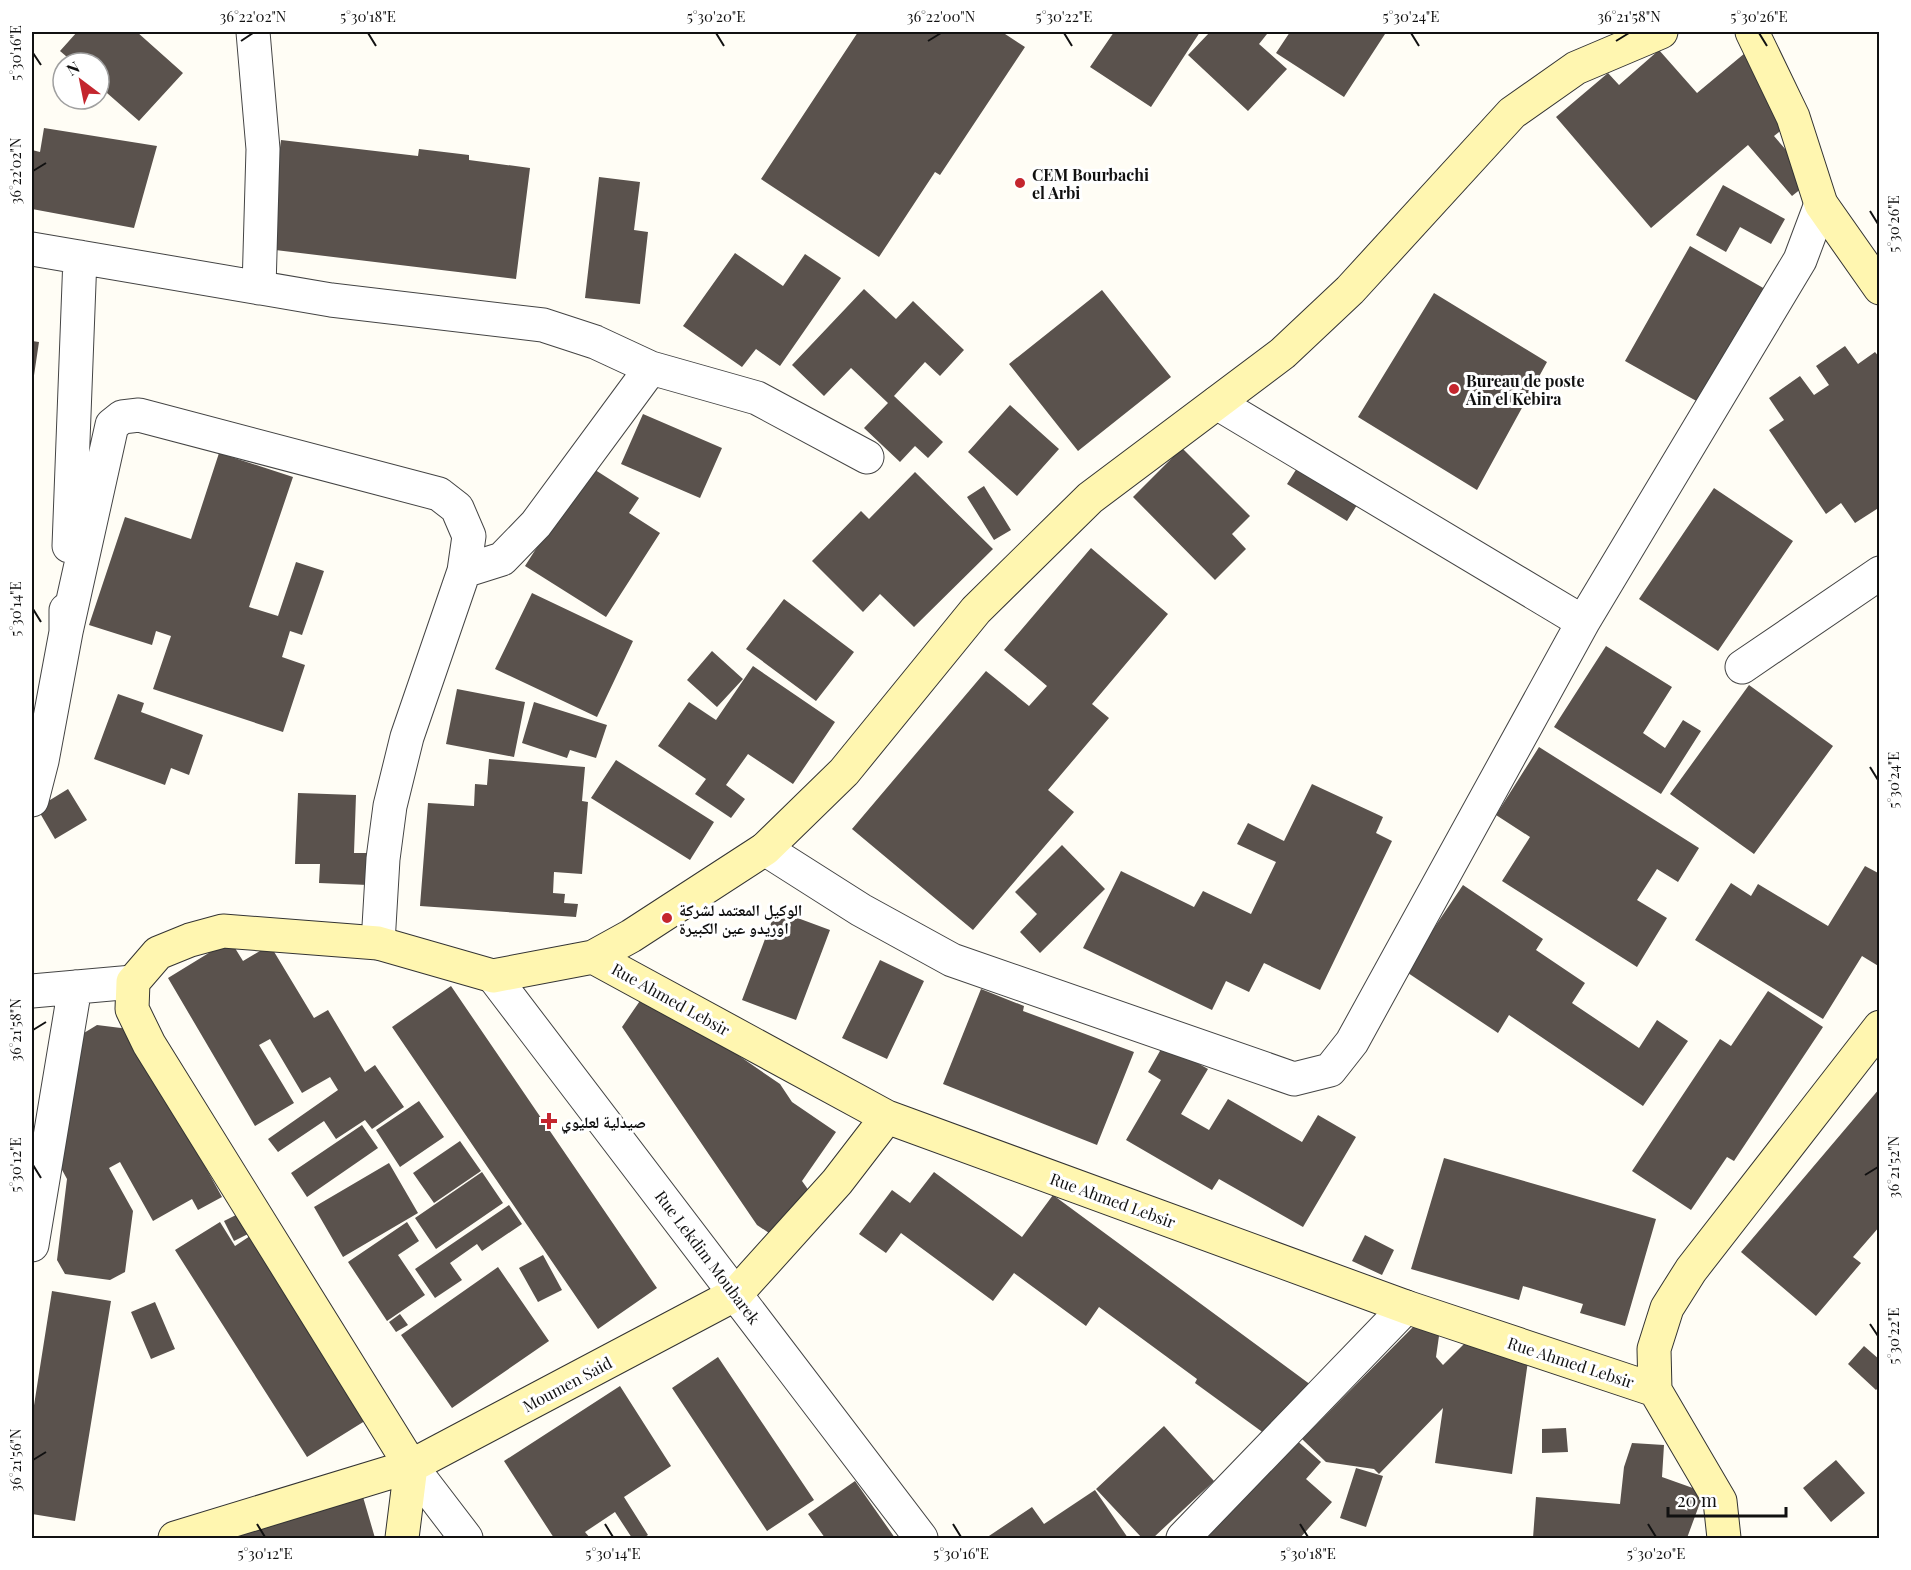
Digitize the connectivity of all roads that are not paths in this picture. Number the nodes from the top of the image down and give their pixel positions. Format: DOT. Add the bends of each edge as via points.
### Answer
graph roads {
  1 [pos="253,32"];
  2 [pos="1661,32"];
  3 [pos="1752,32"];
  4 [pos="1821,204"];
  5 [pos="32,249"];
  6 [pos="80,258"];
  7 [pos="259,288"];
  8 [pos="1880,288"];
  9 [pos="651,368"];
  10 [pos="1216,403"];
  11 [pos="867,457"];
  12 [pos="464,571"];
  13 [pos="1880,573"];
  14 [pos="1583,622"];
  15 [pos="66,632"];
  16 [pos="1742,667"];
  17 [pos="32,800"];
  18 [pos="765,849"];
  19 [pos="378,943"];
  20 [pos="593,957"];
  21 [pos="493,976"];
  22 [pos="133,982"];
  23 [pos="75,987"];
  24 [pos="32,991"];
  25 [pos="1880,1028"];
  26 [pos="887,1117"];
  27 [pos="32,1245"];
  28 [pos="736,1294"];
  29 [pos="1406,1307"];
  30 [pos="1655,1390"];
  31 [pos="411,1466"];
  32 [pos="175,1539"];
  33 [pos="402,1539"];
  34 [pos="466,1539"];
  35 [pos="921,1539"];
  36 [pos="1183,1539"];
  37 [pos="1724,1539"];
  1 -- 7 [label="street" via="263,149"];
  2 -- 10 [label="street" via="1576,68 1512,113 1350,290 1283,353"];
  3 -- 4 [label="street" via="1793,117"];
  4 -- 8 [label="street"];
  4 -- 14 [label="street" via="1800,260"];
  5 -- 6 [label="street"];
  6 -- 7 [label="street"];
  6 -- 15 [label="street"];
  7 -- 9 [label="street" via="543,325 596,342"];
  9 -- 11 [label="street" via="757,399"];
  9 -- 12 [label="street" via="536,524 502,559"];
  10 -- 14 [label="street"];
  10 -- 18 [label="street" via="1082,506 976,610 844,772"];
  12 -- 15 [label="street" via="469,536 457,508 439,494 139,415 122,417 112,425"];
  12 -- 19 [label="street" via="407,737 390,806"];
  13 -- 16 [label="street"];
  14 -- 18 [label="street" via="1352,1042 1330,1070 1294,1079 952,960 861,910"];
  15 -- 17 [label="street"];
  18 -- 20 [label="street"];
  19 -- 21 [label="street"];
  19 -- 22 [label="street" via="223,931 158,953"];
  20 -- 21 [label="street"];
  20 -- 26 [label="street, Rue Ahmed Lebsir"];
  21 -- 28 [label="street, Rue Lekdim Moubarek"];
  22 -- 23 [label="street"];
  22 -- 31 [label="street" via="132,1009 149,1044"];
  23 -- 24 [label="street"];
  23 -- 27 [label="street"];
  25 -- 30 [label="street" via="1691,1270 1667,1308 1654,1349"];
  26 -- 28 [label="street, Moumen Said" via="837,1182"];
  26 -- 29 [label="street, Rue Ahmed Lebsir"];
  28 -- 31 [label="street, Moumen Said"];
  28 -- 35 [label="street, Rue Lekdim Moubarek"];
  29 -- 30 [label="street, Rue Ahmed Lebsir"];
  29 -- 36 [label="street"];
  30 -- 37 [label="street" via="1719,1501"];
  31 -- 32 [label="street, Moumen Said"];
  31 -- 33 [label="street"];
  31 -- 34 [label="street"];
}
